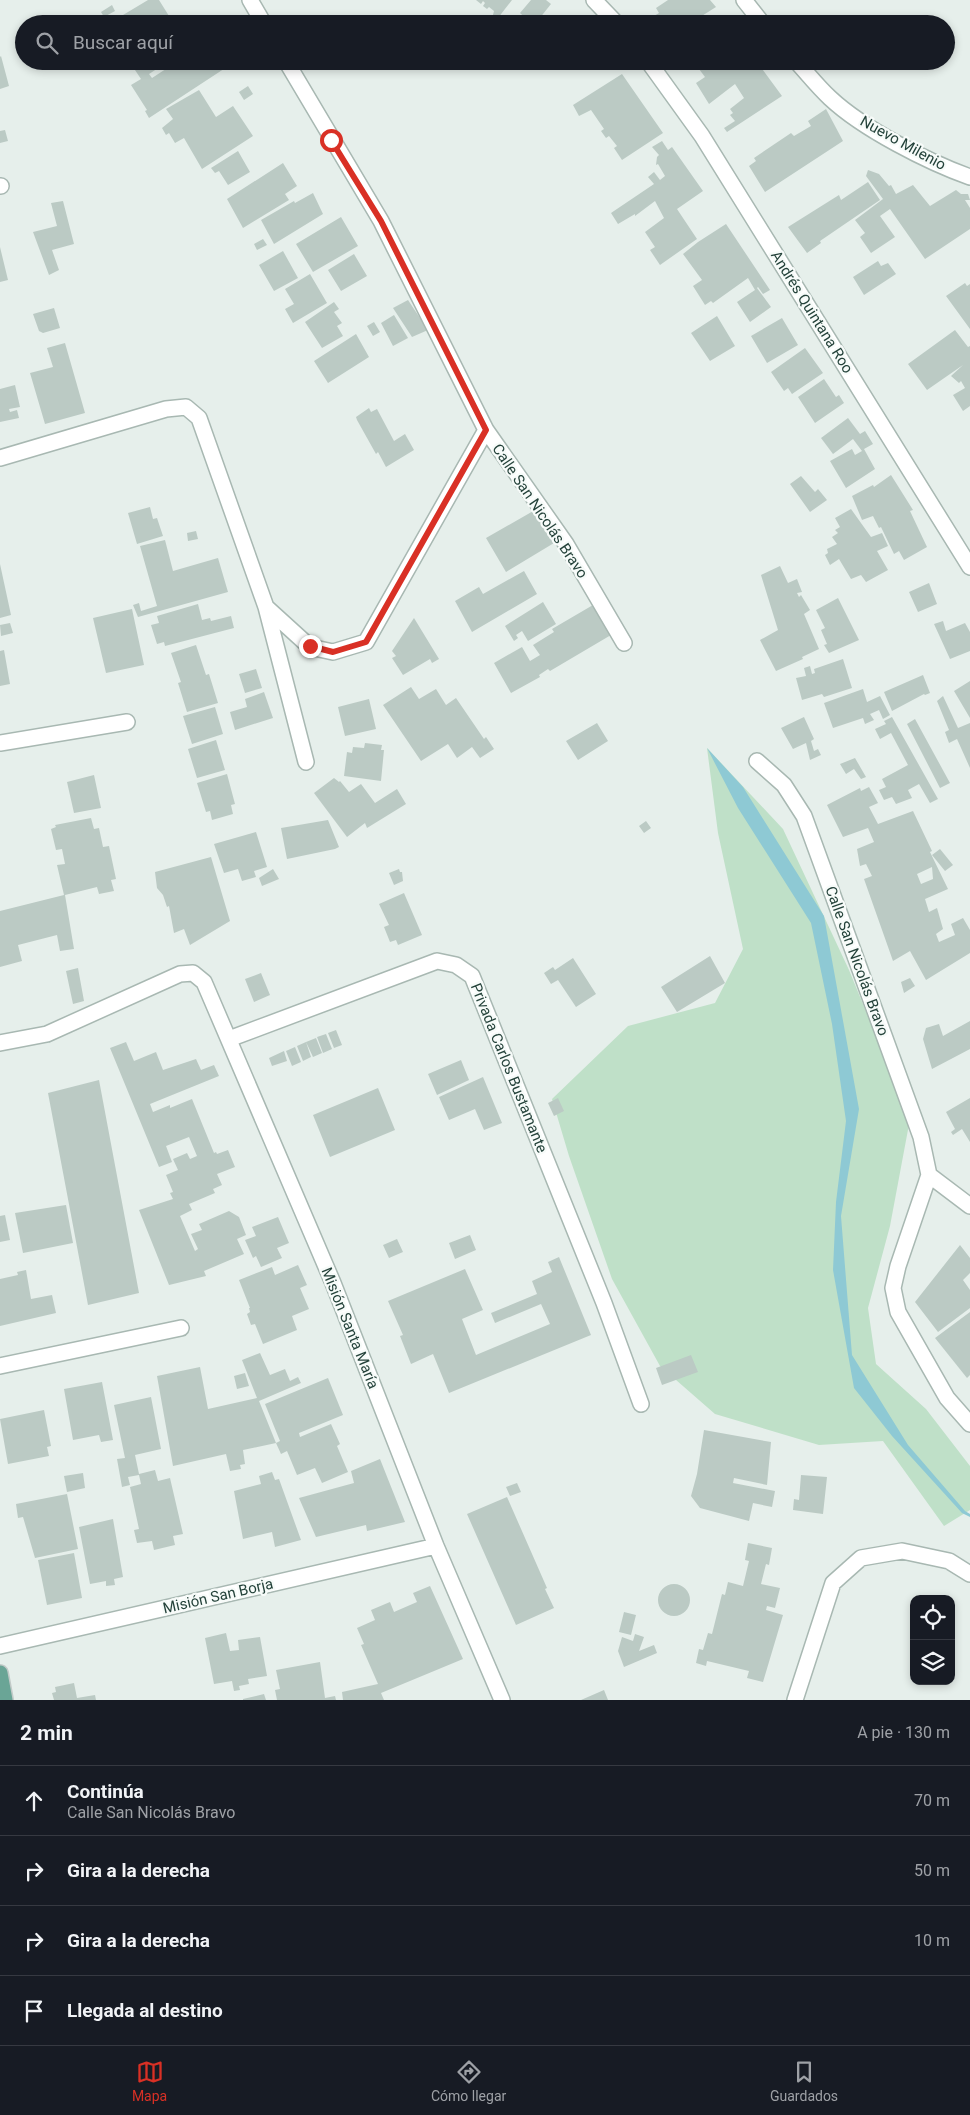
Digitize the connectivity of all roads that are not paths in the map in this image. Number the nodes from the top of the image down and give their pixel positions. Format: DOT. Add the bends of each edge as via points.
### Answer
graph roads {
  1 [pos="250,0"];
  2 [pos="594,0"];
  3 [pos="744,0"];
  4 [pos="259,15"];
  5 [pos="608,15"];
  6 [pos="756,15"];
  7 [pos="291,70"];
  8 [pos="654,70"];
  9 [pos="804,70"];
  10 [pos="970,177"];
  11 [pos="486,430"];
  12 [pos="0,458"];
  13 [pos="970,567"];
  14 [pos="266,607"];
  15 [pos="624,643"];
  16 [pos="127,722"];
  17 [pos="0,743"];
  18 [pos="757,761"];
  19 [pos="306,762"];
  20 [pos="229,1039"];
  21 [pos="0,1043"];
  22 [pos="930,1175"];
  23 [pos="970,1206"];
  24 [pos="181,1328"];
  25 [pos="0,1366"];
  26 [pos="641,1404"];
  27 [pos="970,1424"];
  28 [pos="436,1546"];
  29 [pos="970,1574"];
  30 [pos="0,1646"];
  31 [pos="0,1673"];
  32 [pos="5,1700"];
  33 [pos="502,1700"];
  34 [pos="795,1700"];
  1 -- 4 [label="street"];
  2 -- 5 [label="street"];
  3 -- 6 [label="street"];
  7 -- 11 [label="street, Calle San Nicolás Bravo" via="381,221"];
  8 -- 13 [label="street, Andrés Quintana Roo" via="702,136"];
  9 -- 10 [label="street, Nuevo Milenio" via="831,99 875,131"];
  11 -- 14 [label="street" via="366,642 333,652 310,646"];
  11 -- 15 [label="street, Calle San Nicolás Bravo" via="566,544"];
  12 -- 14 [label="street" via="166,409 186,407 199,418"];
  14 -- 19 [label="street"];
  16 -- 17 [label="street"];
  18 -- 22 [label="street, Calle San Nicolás Bravo" via="784,786 804,816 921,1137"];
  20 -- 21 [label="street, Misión Santa María" via="204,982 193,973 180,974 47,1034"];
  20 -- 26 [label="street, Privada Carlos Bustamante" via="437,961 456,965 472,976 604,1303"];
  20 -- 28 [label="street, Misión Santa María" via="333,1283"];
  22 -- 23 [label="street"];
  22 -- 27 [label="street" via="893,1288 898,1312 942,1390"];
  24 -- 25 [label="street"];
  28 -- 30 [label="street, Misión San Borja"];
  28 -- 33 [label="street, Misión Santa María"];
  29 -- 34 [label="street" via="948,1561 902,1551 861,1558 833,1583"];
  31 -- 32 [label="main road"];
}
